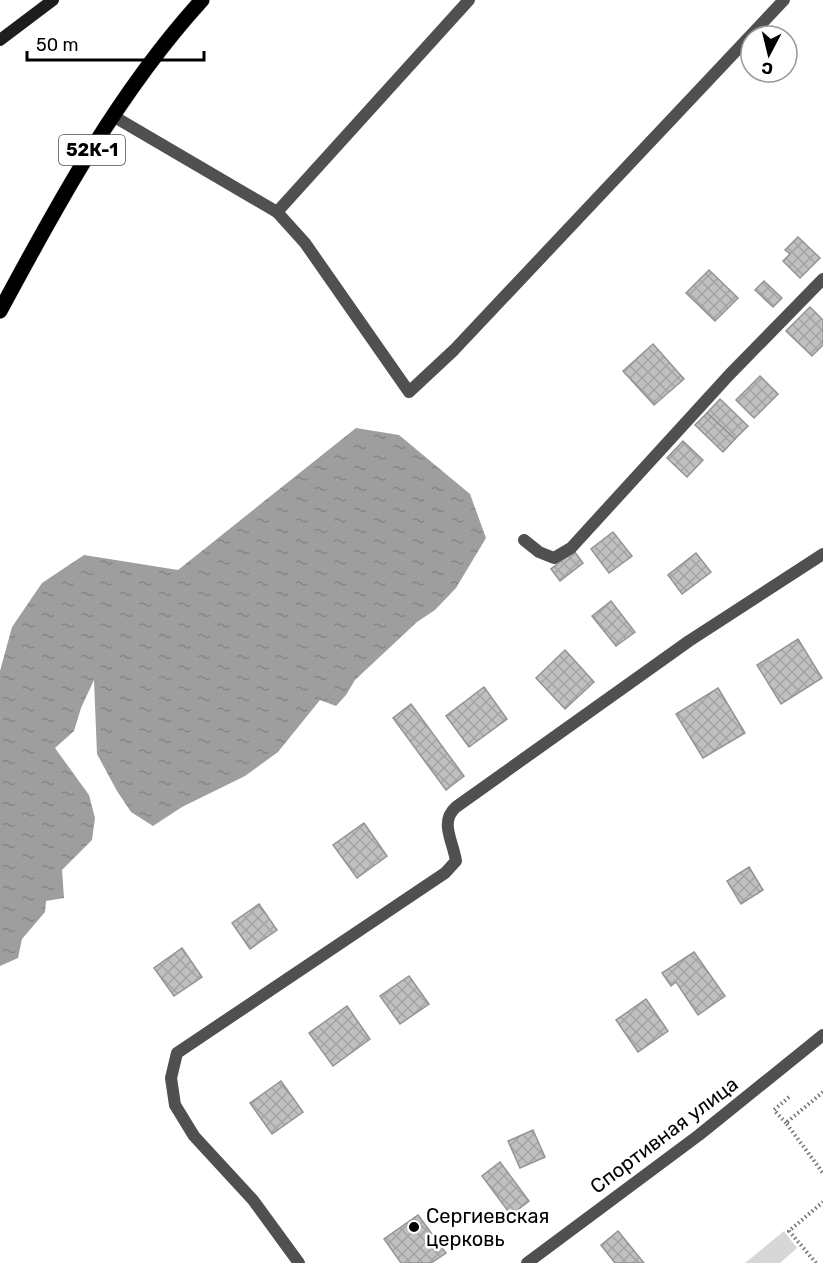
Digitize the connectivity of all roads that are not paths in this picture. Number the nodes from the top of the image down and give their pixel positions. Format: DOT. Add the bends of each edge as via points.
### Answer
graph roads {
  1 [pos="202,0"];
  2 [pos="469,0"];
  3 [pos="784,0"];
  4 [pos="49,1"];
  5 [pos="0,40"];
  6 [pos="113,116"];
  7 [pos="277,212"];
  8 [pos="823,279"];
  9 [pos="0,311"];
  10 [pos="524,540"];
  11 [pos="823,554"];
  12 [pos="823,1035"];
  13 [pos="299,1263"];
  14 [pos="527,1263"];
  1 -- 6 [label="main road, 52К-1"];
  2 -- 7 [label="street"];
  3 -- 7 [label="street" via="454,350 409,392 304,243"];
  4 -- 5 [label="main road"];
  6 -- 7 [label="street"];
  6 -- 9 [label="main road, 52К-1"];
  8 -- 10 [label="street" via="571,548 554,558"];
  11 -- 13 [label="street" via="689,641 456,807 446,825 456,861 445,873 177,1053 171,1078 175,1105 194,1136 253,1200"];
  12 -- 14 [label="street, Спортивная улица" via="699,1135"];
}
